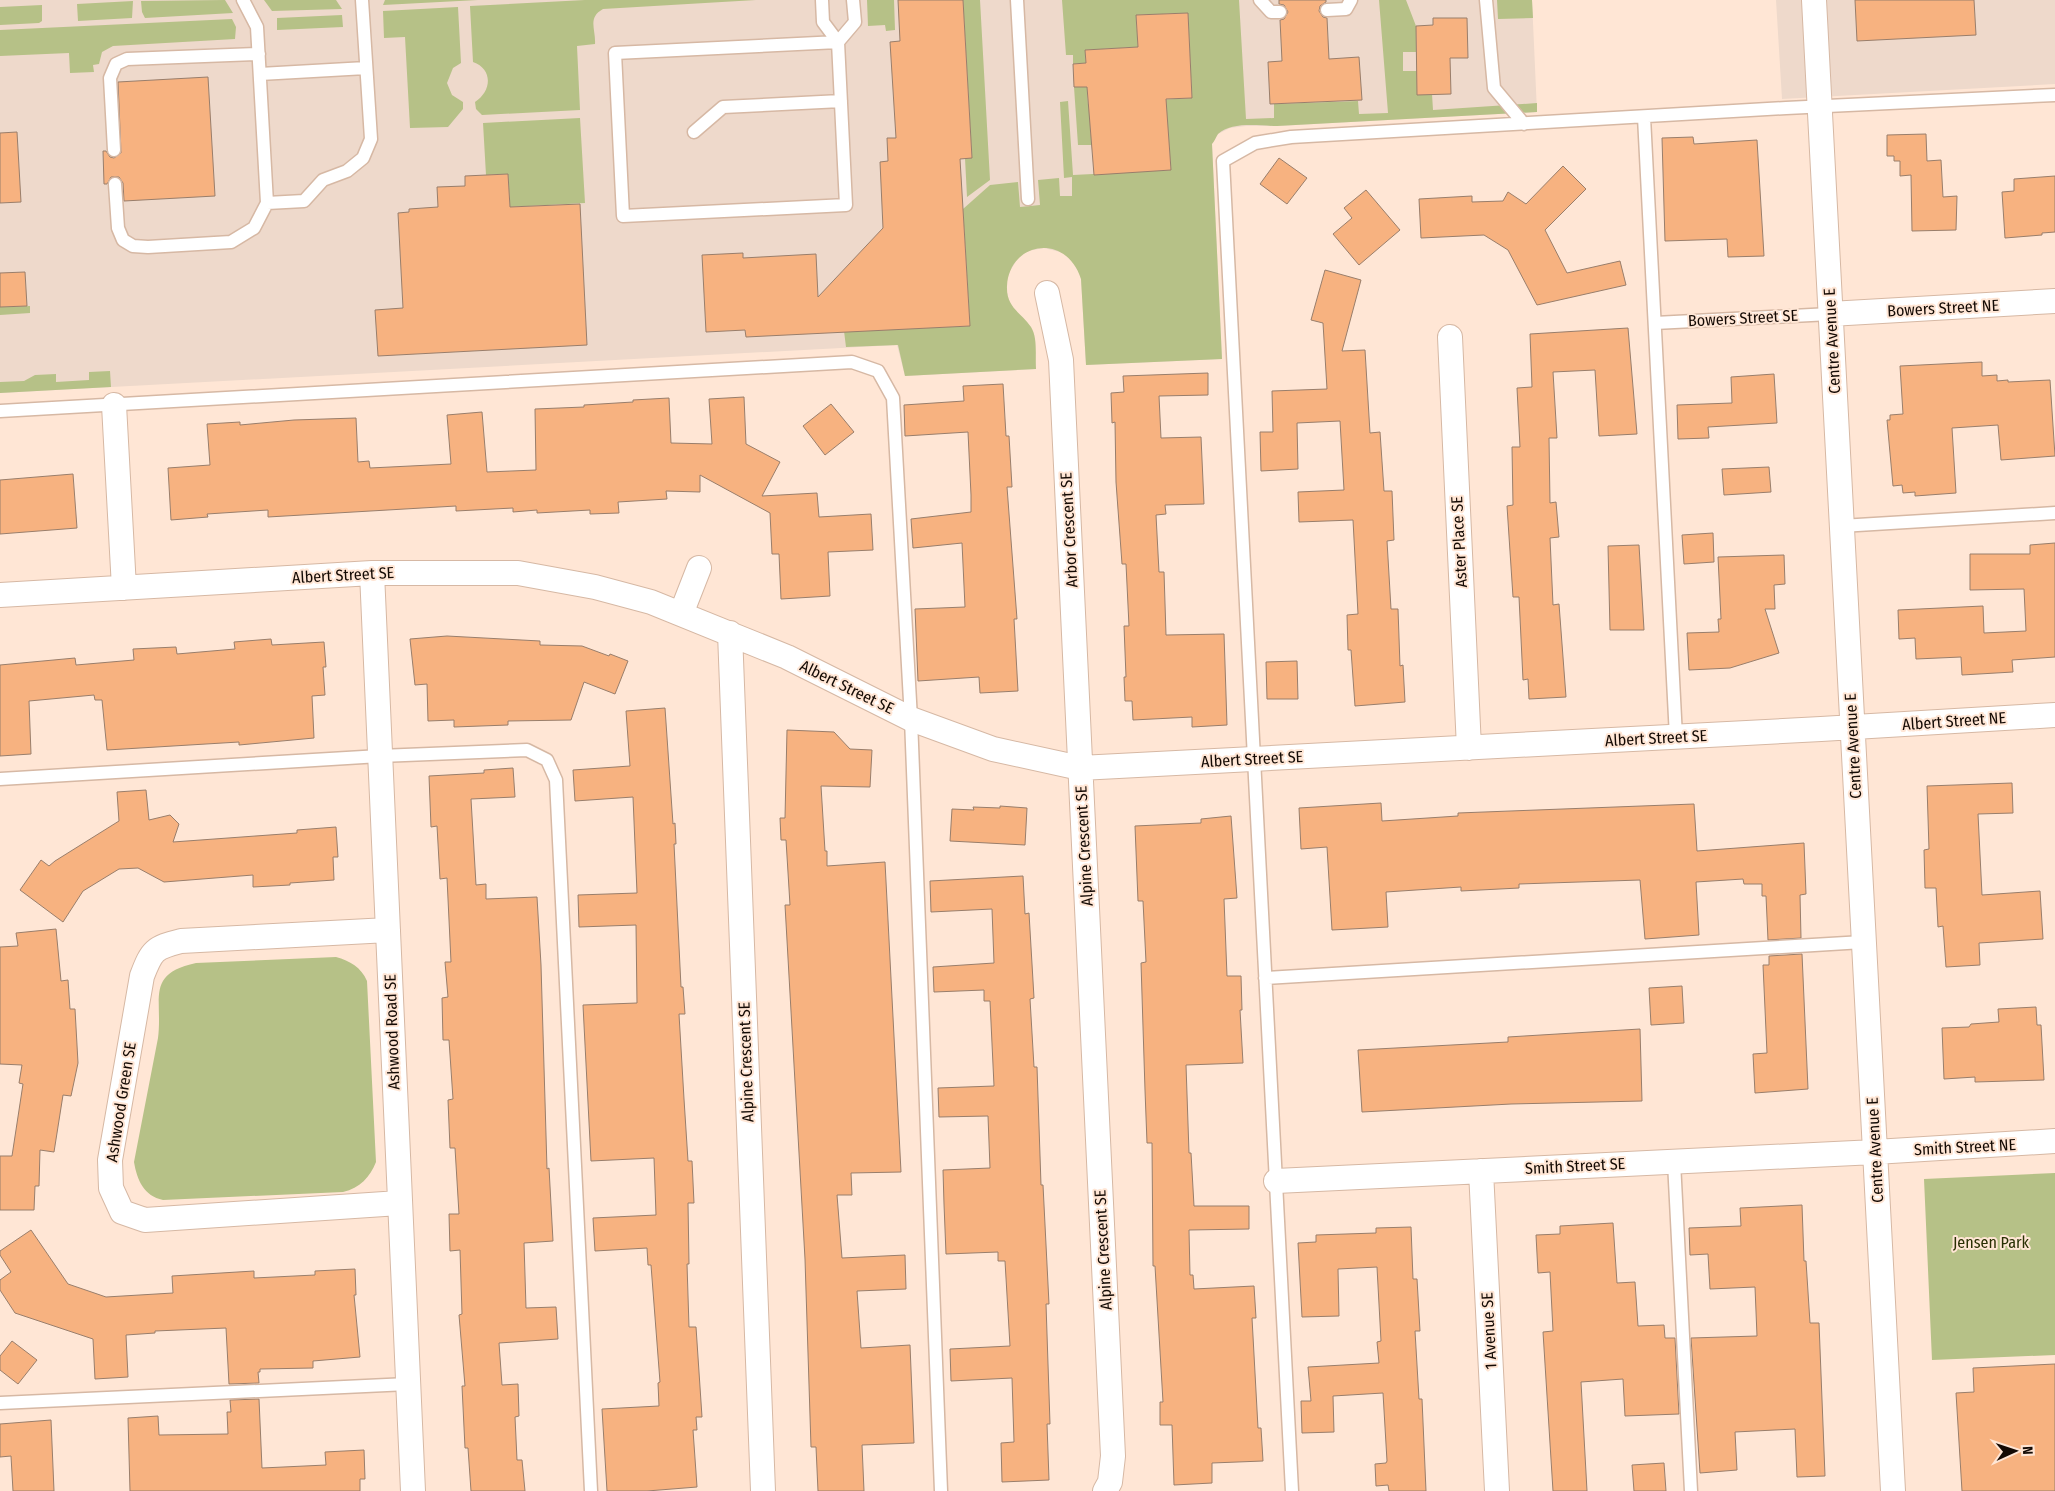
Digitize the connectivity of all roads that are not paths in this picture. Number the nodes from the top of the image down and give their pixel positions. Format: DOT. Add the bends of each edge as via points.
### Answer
graph roads {
  1 [pos="243,0"];
  2 [pos="362,0"];
  3 [pos="822,0"];
  4 [pos="853,0"];
  5 [pos="1017,0"];
  6 [pos="1260,0"];
  7 [pos="1351,0"];
  8 [pos="1486,0"];
  9 [pos="1814,0"];
  10 [pos="1327,10"];
  11 [pos="1280,12"];
  12 [pos="838,42"];
  13 [pos="259,54"];
  14 [pos="366,68"];
  15 [pos="260,74"];
  16 [pos="2055,95"];
  17 [pos="841,101"];
  18 [pos="1820,107"];
  19 [pos="1644,117"];
  20 [pos="1524,124"];
  21 [pos="694,132"];
  22 [pos="114,150"];
  23 [pos="115,184"];
  24 [pos="1028,199"];
  25 [pos="267,203"];
  26 [pos="1047,293"];
  27 [pos="2055,302"];
  28 [pos="1830,314"];
  29 [pos="1655,323"];
  30 [pos="1450,337"];
  31 [pos="114,405"];
  32 [pos="0,411"];
  33 [pos="2055,513"];
  34 [pos="1842,526"];
  35 [pos="700,568"];
  36 [pos="372,573"];
  37 [pos="124,588"];
  38 [pos="0,595"];
  39 [pos="681,614"];
  40 [pos="730,633"];
  41 [pos="2055,715"];
  42 [pos="911,719"];
  43 [pos="1852,727"];
  44 [pos="1676,737"];
  45 [pos="1469,748"];
  46 [pos="380,756"];
  47 [pos="1253,759"];
  48 [pos="1080,768"];
  49 [pos="0,779"];
  50 [pos="388,930"];
  51 [pos="1863,942"];
  52 [pos="1265,978"];
  53 [pos="2055,1141"];
  54 [pos="1875,1152"];
  55 [pos="1674,1162"];
  56 [pos="1481,1171"];
  57 [pos="1276,1181"];
  58 [pos="399,1203"];
  59 [pos="408,1384"];
  60 [pos="0,1403"];
  61 [pos="413,1491"];
  62 [pos="591,1491"];
  63 [pos="763,1491"];
  64 [pos="941,1491"];
  65 [pos="1105,1491"];
  66 [pos="1292,1491"];
  67 [pos="1497,1491"];
  68 [pos="1691,1491"];
  69 [pos="1893,1491"];
  1 -- 13 [label="lane" via="257,27"];
  2 -- 14 [label="lane"];
  3 -- 12 [label="lane" via="823,22"];
  4 -- 12 [label="lane" via="855,22"];
  5 -- 24 [label="lane"];
  6 -- 11 [label="lane" via="1271,12"];
  7 -- 10 [label="lane" via="1346,8"];
  8 -- 20 [label="lane" via="1494,88"];
  9 -- 18 [label="street, Centre Avenue E"];
  12 -- 17 [label="lane"];
  12 -- 17 [label="lane" via="615,53 623,216 846,205"];
  13 -- 15 [label="lane"];
  13 -- 22 [label="lane" via="128,59 116,64 110,78"];
  14 -- 15 [label="lane"];
  14 -- 25 [label="lane" via="371,139 363,158 347,171 323,180 304,201"];
  15 -- 25 [label="lane"];
  16 -- 18 [label="lane"];
  17 -- 21 [label="lane" via="724,106"];
  18 -- 19 [label="lane"];
  18 -- 28 [label="street, Centre Avenue E"];
  19 -- 20 [label="lane"];
  19 -- 29 [label="lane"];
  20 -- 47 [label="lane" via="1291,137 1255,143 1223,161"];
  23 -- 25 [label="lane" via="118,228 123,240 133,246 231,242 254,228"];
  26 -- 48 [label="street, Arbor Crescent SE" via="1061,360"];
  27 -- 28 [label="street, Bowers Street NE"];
  28 -- 29 [label="lane, Bowers Street SE"];
  28 -- 34 [label="street, Centre Avenue E"];
  29 -- 44 [label="lane"];
  30 -- 45 [label="street, Aster Place SE"];
  31 -- 32 [label="lane"];
  31 -- 37 [label="street"];
  31 -- 42 [label="lane" via="852,362 878,371 893,398"];
  33 -- 34 [label="lane"];
  34 -- 43 [label="street, Centre Avenue E"];
  35 -- 39 [label="street"];
  36 -- 37 [label="street, Albert Street SE"];
  36 -- 39 [label="street, Albert Street SE" via="518,573 595,587"];
  36 -- 46 [label="street, Ashwood Road SE"];
  37 -- 38 [label="street, Albert Street SE"];
  39 -- 40 [label="street, Albert Street SE"];
  40 -- 42 [label="street, Albert Street SE" via="787,657"];
  40 -- 63 [label="street, Alpine Crescent SE"];
  41 -- 43 [label="street, Albert Street NE"];
  42 -- 48 [label="street, Albert Street SE" via="993,749"];
  42 -- 64 [label="lane"];
  43 -- 44 [label="street, Albert Street SE"];
  43 -- 51 [label="street, Centre Avenue E"];
  44 -- 45 [label="street, Albert Street SE"];
  45 -- 47 [label="street, Albert Street SE"];
  46 -- 49 [label="lane"];
  46 -- 50 [label="street, Ashwood Road SE"];
  46 -- 62 [label="lane" via="527,750 547,760 556,780"];
  47 -- 48 [label="street, Albert Street SE"];
  47 -- 52 [label="lane"];
  48 -- 65 [label="street, Alpine Crescent SE" via="1113,1456 1110,1482"];
  50 -- 58 [label="street, Ashwood Road SE"];
  50 -- 58 [label="street, Ashwood Green SE" via="181,941 152,952 142,976 110,1160 111,1188 122,1212 145,1220"];
  51 -- 52 [label="lane"];
  51 -- 54 [label="street, Centre Avenue E"];
  52 -- 57 [label="lane"];
  53 -- 54 [label="street, Smith Street NE"];
  54 -- 55 [label="street, Smith Street SE"];
  54 -- 69 [label="street, Centre Avenue E"];
  55 -- 56 [label="street, Smith Street SE"];
  55 -- 68 [label="lane"];
  56 -- 57 [label="street, Smith Street SE"];
  56 -- 67 [label="street, 1 Avenue SE"];
  57 -- 66 [label="lane"];
  58 -- 59 [label="street, Ashwood Road SE"];
  59 -- 60 [label="lane"];
  59 -- 61 [label="street, Ashwood Road SE"];
}
